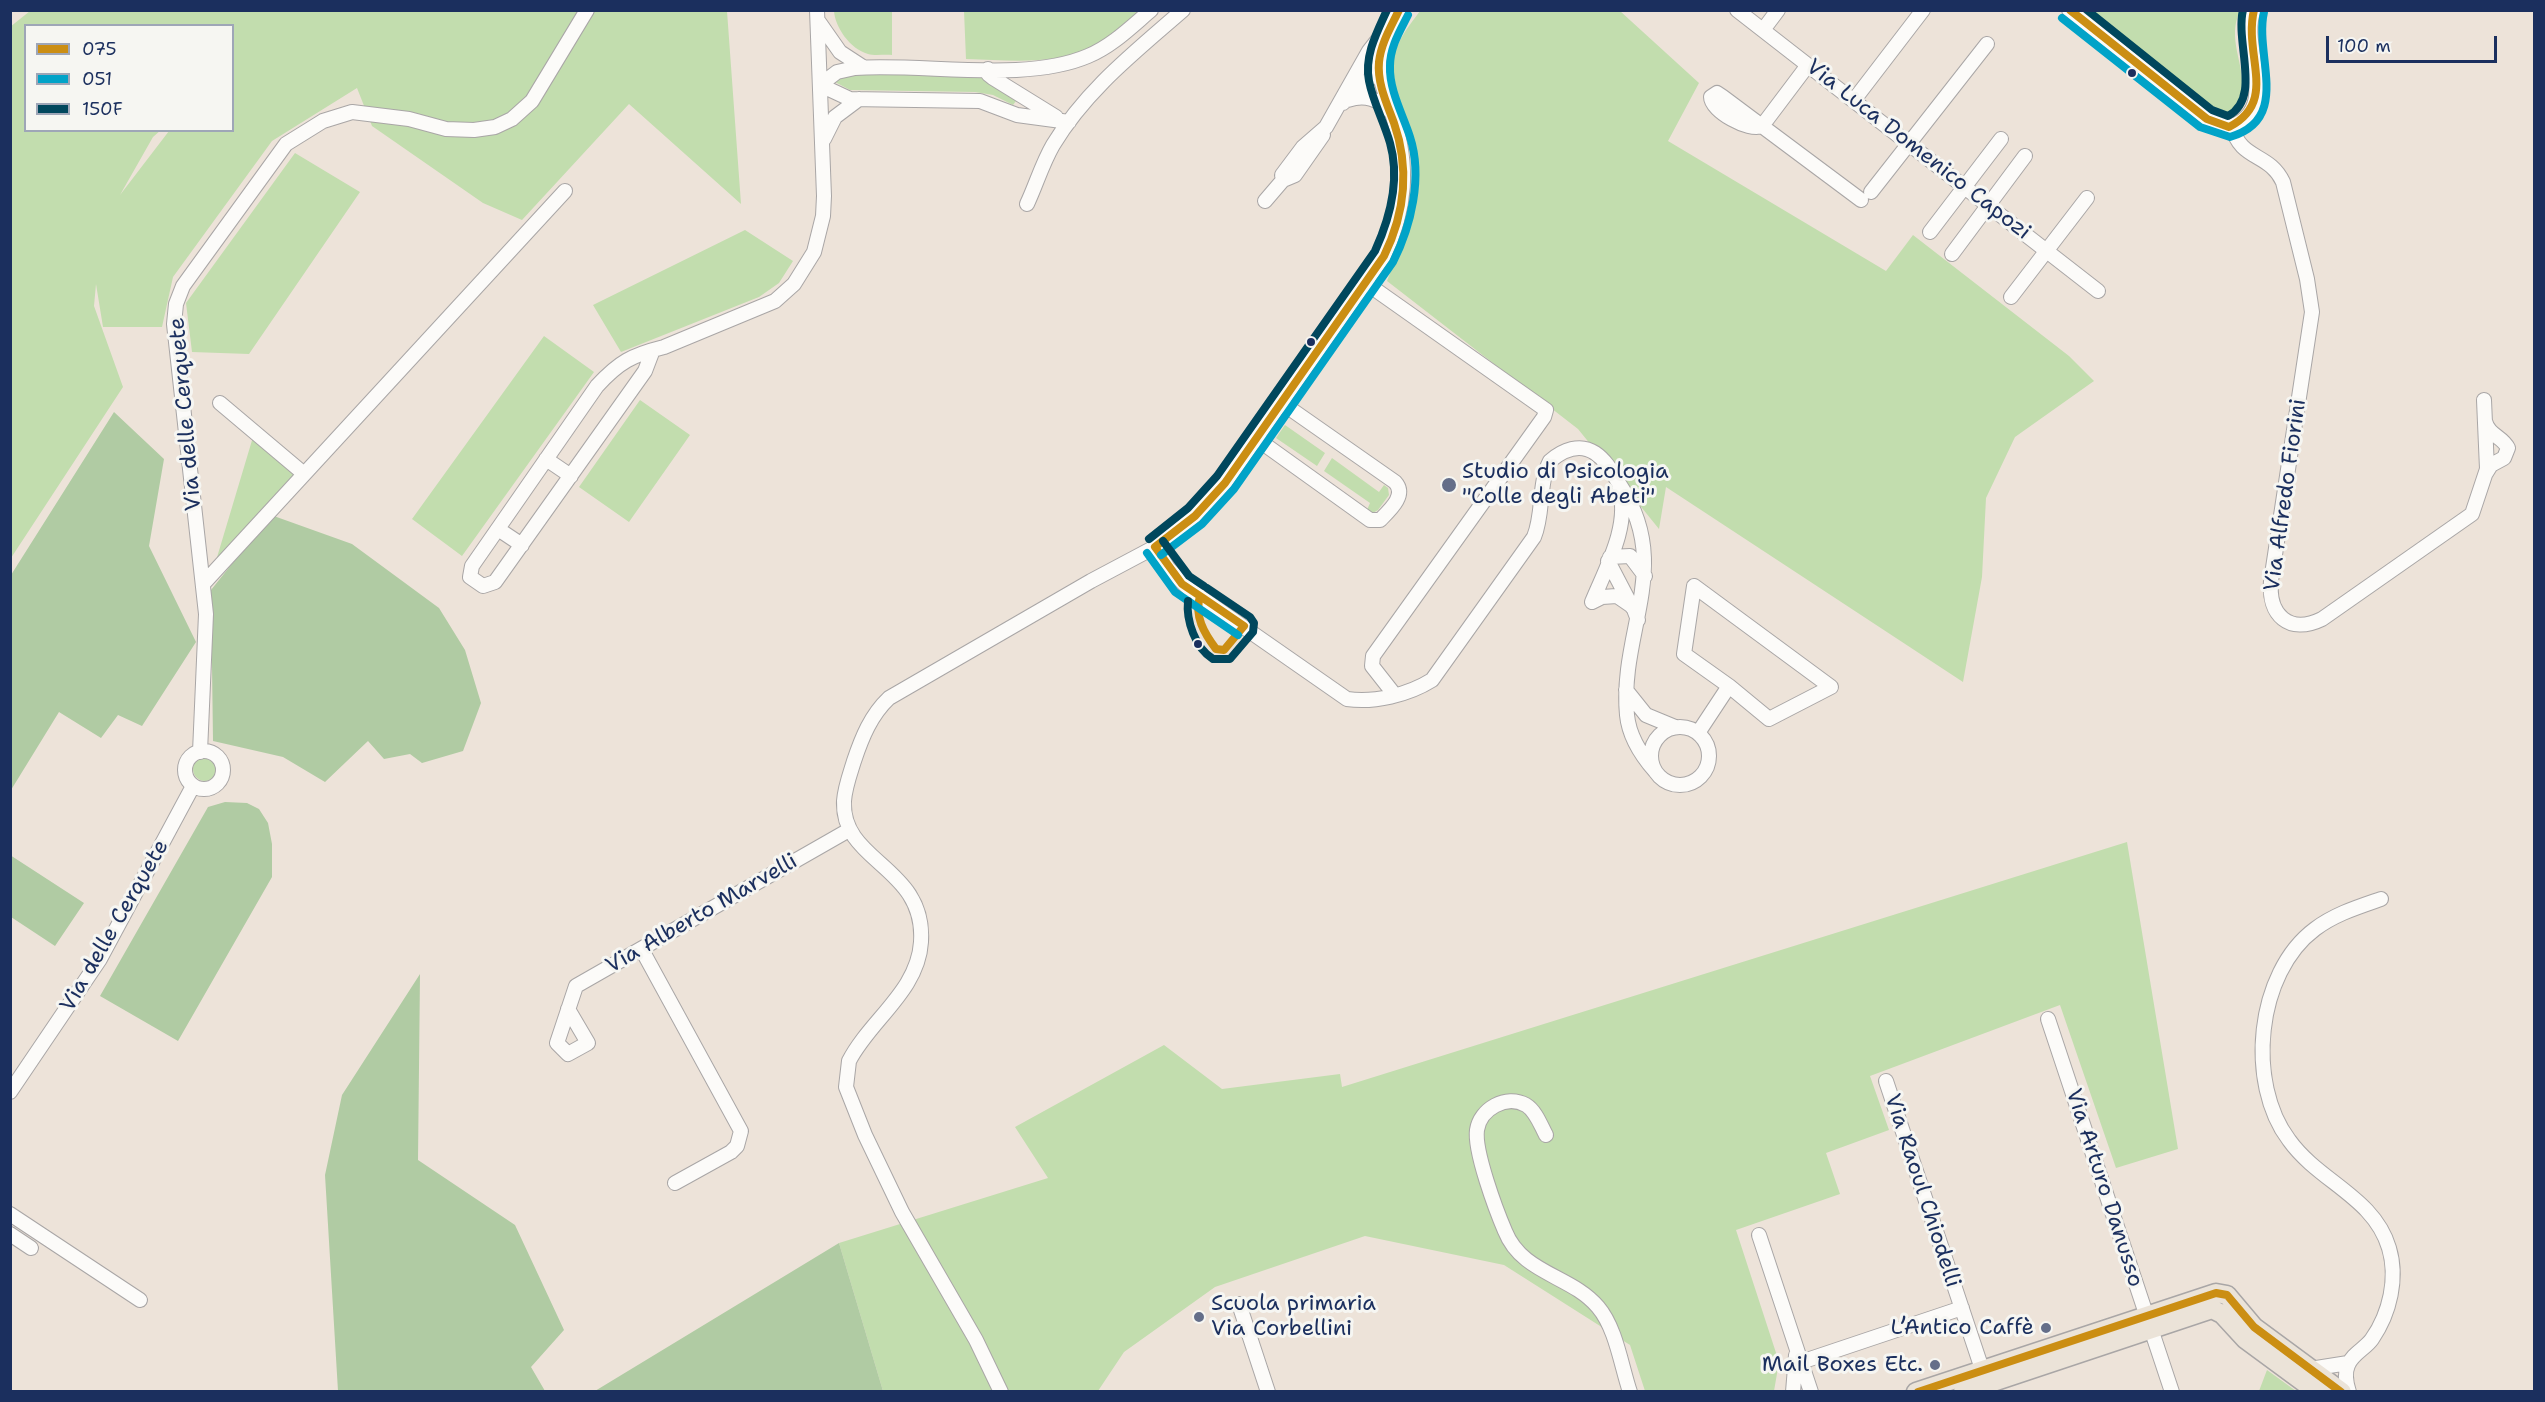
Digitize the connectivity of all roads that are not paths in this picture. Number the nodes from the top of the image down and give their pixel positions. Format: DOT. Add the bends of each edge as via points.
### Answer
graph roads {
  1 [pos="587,10"];
  2 [pos="1151,10"];
  3 [pos="1183,10"];
  4 [pos="1399,10"];
  5 [pos="1737,10"];
  6 [pos="1778,10"];
  7 [pos="1923,10"];
  8 [pos="2069,10"];
  9 [pos="2254,10"];
  10 [pos="817,14"];
  11 [pos="1391,23"];
  12 [pos="1763,30"];
  13 [pos="1987,44"];
  14 [pos="1378,62"];
  15 [pos="1808,65"];
  16 [pos="865,67"];
  17 [pos="988,69"];
  18 [pos="820,85"];
  19 [pos="859,99"];
  20 [pos="1854,100"];
  21 [pos="1339,106"];
  22 [pos="1392,113"];
  23 [pos="1069,122"];
  24 [pos="2232,126"];
  25 [pos="2001,139"];
  26 [pos="1910,143"];
  27 [pos="822,145"];
  28 [pos="2025,156"];
  29 [pos="1965,186"];
  30 [pos="565,191"];
  31 [pos="2087,198"];
  32 [pos="1265,201"];
  33 [pos="1027,204"];
  34 [pos="1989,205"];
  35 [pos="1930,232"];
  36 [pos="2048,250"];
  37 [pos="1952,254"];
  38 [pos="1366,283"];
  39 [pos="2098,291"];
  40 [pos="2011,297"];
  41 [pos="653,350"];
  42 [pos="2484,400"];
  43 [pos="220,403"];
  44 [pos="1282,403"];
  45 [pos="1257,440"];
  46 [pos="546,459"];
  47 [pos="303,473"];
  48 [pos="571,476"];
  49 [pos="1617,480"];
  50 [pos="498,528"];
  51 [pos="522,545"];
  52 [pos="1155,547"];
  53 [pos="1609,559"];
  54 [pos="1644,576"];
  55 [pos="203,584"];
  56 [pos="1635,614"];
  57 [pos="1729,686"];
  58 [pos="1626,689"];
  59 [pos="1394,694"];
  60 [pos="1675,727"];
  61 [pos="1698,733"];
  62 [pos="201,752"];
  63 [pos="1655,771"];
  64 [pos="193,786"];
  65 [pos="849,830"];
  66 [pos="2381,899"];
  67 [pos="642,950"];
  68 [pos="568,1009"];
  69 [pos="2048,1019"];
  70 [pos="1886,1081"];
  71 [pos="10,1092"];
  72 [pos="1546,1135"];
  73 [pos="675,1183"];
  74 [pos="10,1214"];
  75 [pos="10,1234"];
  76 [pos="1759,1235"];
  77 [pos="31,1248"];
  78 [pos="140,1300"];
  79 [pos="1239,1304"];
  80 [pos="1962,1308"];
  81 [pos="2149,1321"];
  82 [pos="1796,1347"];
  83 [pos="1801,1362"];
  84 [pos="2348,1362"];
  85 [pos="2310,1369"];
  86 [pos="1985,1376"];
  87 [pos="1001,1392"];
  88 [pos="1268,1392"];
  89 [pos="1630,1392"];
  90 [pos="1792,1392"];
  91 [pos="1811,1392"];
  92 [pos="1916,1392"];
  93 [pos="1963,1392"];
  94 [pos="2172,1392"];
  95 [pos="2317,1392"];
  96 [pos="2342,1392"];
  97 [pos="2349,1392"];
  1 -- 55 [label="street, Via delle Cerquete" via="532,101 512,119 495,127 446,129 409,119 352,112 323,121 286,144 183,286 174,324"];
  2 -- 17 [label="street" via="1088,57 1041,68"];
  3 -- 23 [label="street" via="1094,88"];
  4 -- 11 [label="street"];
  5 -- 12 [label="street, Via Luca Domenico Capozi"];
  6 -- 12 [label="street"];
  7 -- 20 [label="street"];
  8 -- 24 [label="street" via="2207,119 2220,126"];
  9 -- 24 [label="street" via="2250,36 2257,90 2246,115"];
  10 -- 16 [label="street" via="840,52"];
  10 -- 18 [label="street"];
  11 -- 14 [label="street"];
  11 -- 21 [label="street" via="1369,51"];
  12 -- 15 [label="street, Via Luca Domenico Capozi"];
  13 -- 26 [label="street"];
  14 -- 21 [label="street" via="1363,87"];
  14 -- 22 [label="street" via="1379,80"];
  15 -- 20 [label="street, Via Luca Domenico Capozi"];
  15 -- 26 [label="street" via="1762,126 1866,196"];
  16 -- 17 [label="street"];
  16 -- 18 [label="street" via="837,72"];
  17 -- 23 [label="street" via="988,74 1027,101"];
  18 -- 19 [label="street" via="843,97"];
  18 -- 27 [label="street"];
  19 -- 23 [label="street" via="980,101 1017,116"];
  19 -- 27 [label="street" via="835,117"];
  20 -- 26 [label="street, Via Luca Domenico Capozi"];
  21 -- 22 [label="street" via="1350,99 1365,97 1379,101"];
  21 -- 32 [label="street" via="1295,175 1283,180"];
  22 -- 38 [label="street" via="1404,163 1402,211 1384,256"];
  23 -- 33 [label="street" via="1053,145"];
  24 -- 42 [label="street, Via Alfredo Fiorini" via="2239,145 2271,165 2283,182 2312,304 2271,581 2271,601 2277,613 2288,622 2312,624 2470,517 2491,465"];
  25 -- 29 [label="street"];
  26 -- 29 [label="street, Via Luca Domenico Capozi"];
  27 -- 41 [label="street" via="824,196 819,234 806,269 794,284 775,301 753,312"];
  28 -- 34 [label="street"];
  29 -- 34 [label="street, Via Luca Domenico Capozi"];
  29 -- 35 [label="street"];
  30 -- 47 [label="street"];
  31 -- 36 [label="street"];
  34 -- 36 [label="street, Via Luca Domenico Capozi"];
  34 -- 37 [label="street"];
  36 -- 39 [label="street, Via Luca Domenico Capozi"];
  36 -- 40 [label="street"];
  38 -- 44 [label="street"];
  38 -- 59 [label="street" via="1546,410 1373,656 1374,669"];
  41 -- 46 [label="street" via="629,357 611,371"];
  41 -- 48 [label="street" via="645,371"];
  43 -- 47 [label="street"];
  44 -- 45 [label="street"];
  44 -- 45 [label="street" via="1395,482 1400,496 1380,520 1370,520"];
  45 -- 52 [label="street" via="1211,500"];
  46 -- 48 [label="street"];
  46 -- 50 [label="street"];
  47 -- 55 [label="street"];
  48 -- 51 [label="street"];
  49 -- 53 [label="street" via="1623,511"];
  49 -- 54 [label="street" via="1641,528"];
  49 -- 59 [label="street" via="1598,454 1585,448 1567,450 1550,461 1539,523 1531,542 1439,672 1423,685"];
  50 -- 51 [label="street"];
  50 -- 51 [label="street" via="472,566 470,577 483,586 495,582"];
  52 -- 59 [label="street" via="1182,584 1347,699 1365,702"];
  52 -- 65 [label="street" via="889,698 872,719 846,784 844,802"];
  53 -- 54 [label="street" via="1630,556"];
  53 -- 56 [label="street"];
  53 -- 56 [label="street" via="1592,602 1617,596"];
  54 -- 56 [label="street"];
  55 -- 62 [label="street, Via delle Cerquete" via="206,614"];
  56 -- 58 [label="street"];
  57 -- 57 [label="street" via="1684,654 1694,586 1831,687 1769,719"];
  57 -- 61 [label="street"];
  58 -- 60 [label="street" via="1646,715"];
  58 -- 63 [label="street" via="1627,718 1643,757"];
  60 -- 61 [label="street"];
  60 -- 63 [label="street" via="1660,735 1653,746 1651,761"];
  61 -- 63 [label="street" via="1708,748 1709,758 1702,774 1695,780 1676,784"];
  62 -- 64 [label="street" via="194,754 185,766"];
  62 -- 64 [label="street" via="220,760 222,774 214,786"];
  64 -- 71 [label="street, Via delle Cerquete" via="100,959"];
  65 -- 67 [label="street, Via Alberto Marvelli"];
  65 -- 87 [label="street" via="858,844 906,888 920,926 919,957 914,972 855,1049 846,1074 849,1098 902,1212 976,1340"];
  66 -- 84 [label="street" via="2337,915 2313,930 2288,960 2273,988 2261,1047 2268,1098 2287,1138 2305,1161 2371,1213 2390,1249 2392,1290 2386,1314 2372,1340"];
  67 -- 68 [label="street, Via Alberto Marvelli" via="576,986"];
  67 -- 73 [label="street" via="741,1131 731,1152"];
  69 -- 81 [label="street, Via Arturo Danusso"];
  70 -- 80 [label="street, Via Raoul Chiodelli"];
  72 -- 89 [label="street" via="1526,1105 1506,1102 1491,1107 1482,1118 1477,1130 1478,1148 1512,1247 1529,1264 1585,1294 1598,1307 1609,1325"];
  74 -- 78 [label="street"];
  75 -- 77 [label="street"];
  76 -- 82 [label="street"];
  79 -- 88 [label="street"];
  80 -- 83 [label="street"];
  80 -- 86 [label="street, Via Raoul Chiodelli"];
  81 -- 85 [label="main road" via="2205,1294 2222,1293 2254,1327"];
  81 -- 86 [label="main road"];
  81 -- 94 [label="street, Via Arturo Danusso"];
  81 -- 95 [label="main road" via="2216,1310 2239,1334"];
  82 -- 83 [label="street"];
  82 -- 90 [label="street"];
  83 -- 91 [label="street"];
  84 -- 85 [label="street"];
  84 -- 97 [label="street"];
  85 -- 96 [label="main road"];
  86 -- 92 [label="main road"];
  86 -- 93 [label="main road"];
}
